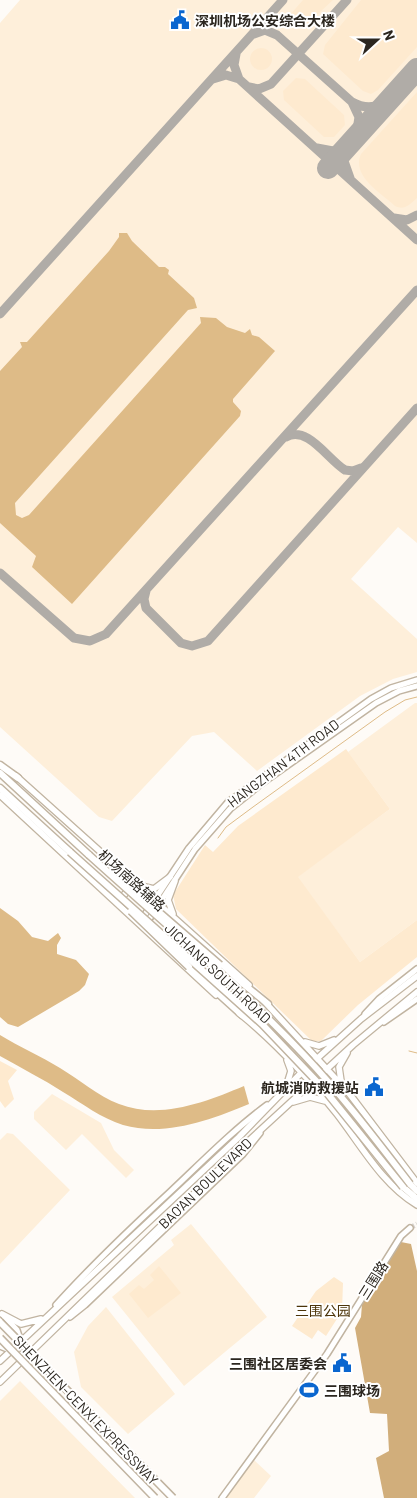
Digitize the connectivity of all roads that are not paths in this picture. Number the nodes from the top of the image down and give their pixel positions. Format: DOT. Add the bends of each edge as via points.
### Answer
graph roads {
  1 [pos="417,680"];
  2 [pos="417,686"];
  3 [pos="0,763"];
  4 [pos="0,773"];
  5 [pos="18,778"];
  6 [pos="0,788"];
  7 [pos="0,796"];
  8 [pos="89,855"];
  9 [pos="83,862"];
  10 [pos="115,865"];
  11 [pos="130,878"];
  12 [pos="172,879"];
  13 [pos="109,896"];
  14 [pos="157,902"];
  15 [pos="181,923"];
  16 [pos="138,924"];
  17 [pos="143,929"];
  18 [pos="417,969"];
  19 [pos="417,976"];
  20 [pos="417,992"];
  21 [pos="417,999"];
  22 [pos="268,1004"];
  23 [pos="242,1015"];
  24 [pos="361,1019"];
  25 [pos="372,1028"];
  26 [pos="292,1030"];
  27 [pos="342,1035"];
  28 [pos="300,1039"];
  29 [pos="353,1045"];
  30 [pos="279,1050"];
  31 [pos="318,1058"];
  32 [pos="327,1068"];
  33 [pos="301,1073"];
  34 [pos="311,1084"];
  35 [pos="284,1090"];
  36 [pos="348,1092"];
  37 [pos="354,1099"];
  38 [pos="289,1104"];
  39 [pos="329,1104"];
  40 [pos="336,1113"];
  41 [pos="413,1184"];
  42 [pos="417,1191"];
  43 [pos="417,1199"];
  44 [pos="417,1205"];
  45 [pos="410,1228"];
  46 [pos="1,1314"];
  47 [pos="45,1317"];
  48 [pos="0,1322"];
  49 [pos="0,1338"];
  50 [pos="20,1341"];
  51 [pos="0,1346"];
  52 [pos="11,1350"];
  53 [pos="26,1357"];
  54 [pos="0,1361"];
  55 [pos="0,1382"];
  56 [pos="156,1498"];
  57 [pos="173,1498"];
  58 [pos="222,1498"];
  1 -- 12 [label="street, HANGZHAN 4TH ROAD" via="371,698 244,789 205,827"];
  2 -- 12 [label="street, HANGZHAN 4TH ROAD" via="376,703 249,792 213,827"];
  3 -- 5 [label="highway"];
  4 -- 8 [label="highway, JICHANG SOUTH ROAD"];
  5 -- 10 [label="main road, 机场南路辅路"];
  6 -- 9 [label="highway, JICHANG SOUTH ROAD, bridge"];
  7 -- 13 [label="main road, 机场南路辅路"];
  8 -- 22 [label="highway, bridge"];
  8 -- 41 [label="highway, JICHANG SOUTH ROAD, bridge" via="250,1000 331,1085"];
  9 -- 23 [label="highway, bridge"];
  9 -- 43 [label="highway, JICHANG SOUTH ROAD, bridge" via="262,1024 323,1088 403,1187"];
  10 -- 11 [label="main road, 机场南路辅路"];
  10 -- 13 [label="main road" via="128,882 128,890 119,898"];
  11 -- 12 [label="main road" via="150,889"];
  11 -- 14 [label="main road, 机场南路辅路"];
  12 -- 14 [label="street, HANGZHAN 4TH ROAD"];
  12 -- 15 [label="main road" via="169,903"];
  13 -- 16 [label="main road, 机场南路辅路"];
  14 -- 15 [label="main road, 机场南路辅路"];
  14 -- 16 [label="street, HANGZHAN 4TH ROAD"];
  14 -- 17 [label="street, HANGZHAN 4TH ROAD"];
  15 -- 22 [label="main road, 机场南路辅路"];
  16 -- 17 [label="main road, 机场南路辅路"];
  17 -- 23 [label="main road, 机场南路辅路" via="204,986"];
  18 -- 24 [label="street" via="379,999"];
  19 -- 24 [label="main road, BAO'AN BOULEVARD"];
  20 -- 25 [label="main road, BAO'AN BOULEVARD"];
  21 -- 25 [label="street"];
  22 -- 26 [label="main road, 机场南路辅路"];
  23 -- 30 [label="main road, 机场南路辅路"];
  24 -- 27 [label="main road, BAO'AN BOULEVARD"];
  25 -- 29 [label="main road, BAO'AN BOULEVARD"];
  26 -- 28 [label="main road, 机场南路辅路"];
  26 -- 30 [label="main road" via="291,1046"];
  27 -- 28 [label="main road" via="319,1046"];
  27 -- 31 [label="main road, BAO'AN BOULEVARD"];
  28 -- 31 [label="main road, 机场南路辅路"];
  29 -- 32 [label="main road, BAO'AN BOULEVARD"];
  29 -- 36 [label="main road" via="338,1070"];
  30 -- 33 [label="main road, 机场南路辅路"];
  30 -- 35 [label="main road" via="291,1071"];
  31 -- 32 [label="main road, 机场南路辅路"];
  31 -- 33 [label="main road, BAO'AN BOULEVARD"];
  32 -- 34 [label="main road, BAO'AN BOULEVARD"];
  32 -- 36 [label="main road, 机场南路辅路"];
  33 -- 34 [label="main road, 机场南路辅路"];
  33 -- 35 [label="main road, BAO'AN BOULEVARD"];
  34 -- 38 [label="main road, BAO'AN BOULEVARD"];
  34 -- 39 [label="main road, 机场南路辅路"];
  35 -- 47 [label="main road, BAO'AN BOULEVARD" via="239,1137"];
  36 -- 37 [label="main road, 机场南路辅路"];
  37 -- 40 [label="main road" via="346,1095 338,1097 334,1104"];
  37 -- 41 [label="main road, 机场南路辅路"];
  38 -- 39 [label="main road" via="314,1097"];
  38 -- 53 [label="main road, BAO'AN BOULEVARD"];
  39 -- 40 [label="main road, 机场南路辅路"];
  40 -- 44 [label="main road, 机场南路辅路" via="388,1181"];
  41 -- 42 [label="highway, JICHANG SOUTH ROAD"];
  45 -- 58 [label="street, 三围路" via="401,1236 327,1354"];
  46 -- 47 [label="main road" via="21,1324"];
  46 -- 50 [label="street" via="16,1330"];
  47 -- 50 [label="main road, BAO'AN BOULEVARD"];
  48 -- 57 [label="highway, SHENZHEN-CENXI EXPRESSWAY, bridge"];
  49 -- 56 [label="highway, SHENZHEN-CENXI EXPRESSWAY, bridge"];
  50 -- 52 [label="main road, BAO'AN BOULEVARD"];
  50 -- 53 [label="street"];
  51 -- 52 [label="street"];
  52 -- 53 [label="street"];
  52 -- 54 [label="main road, BAO'AN BOULEVARD"];
  53 -- 55 [label="main road, BAO'AN BOULEVARD"];
}
